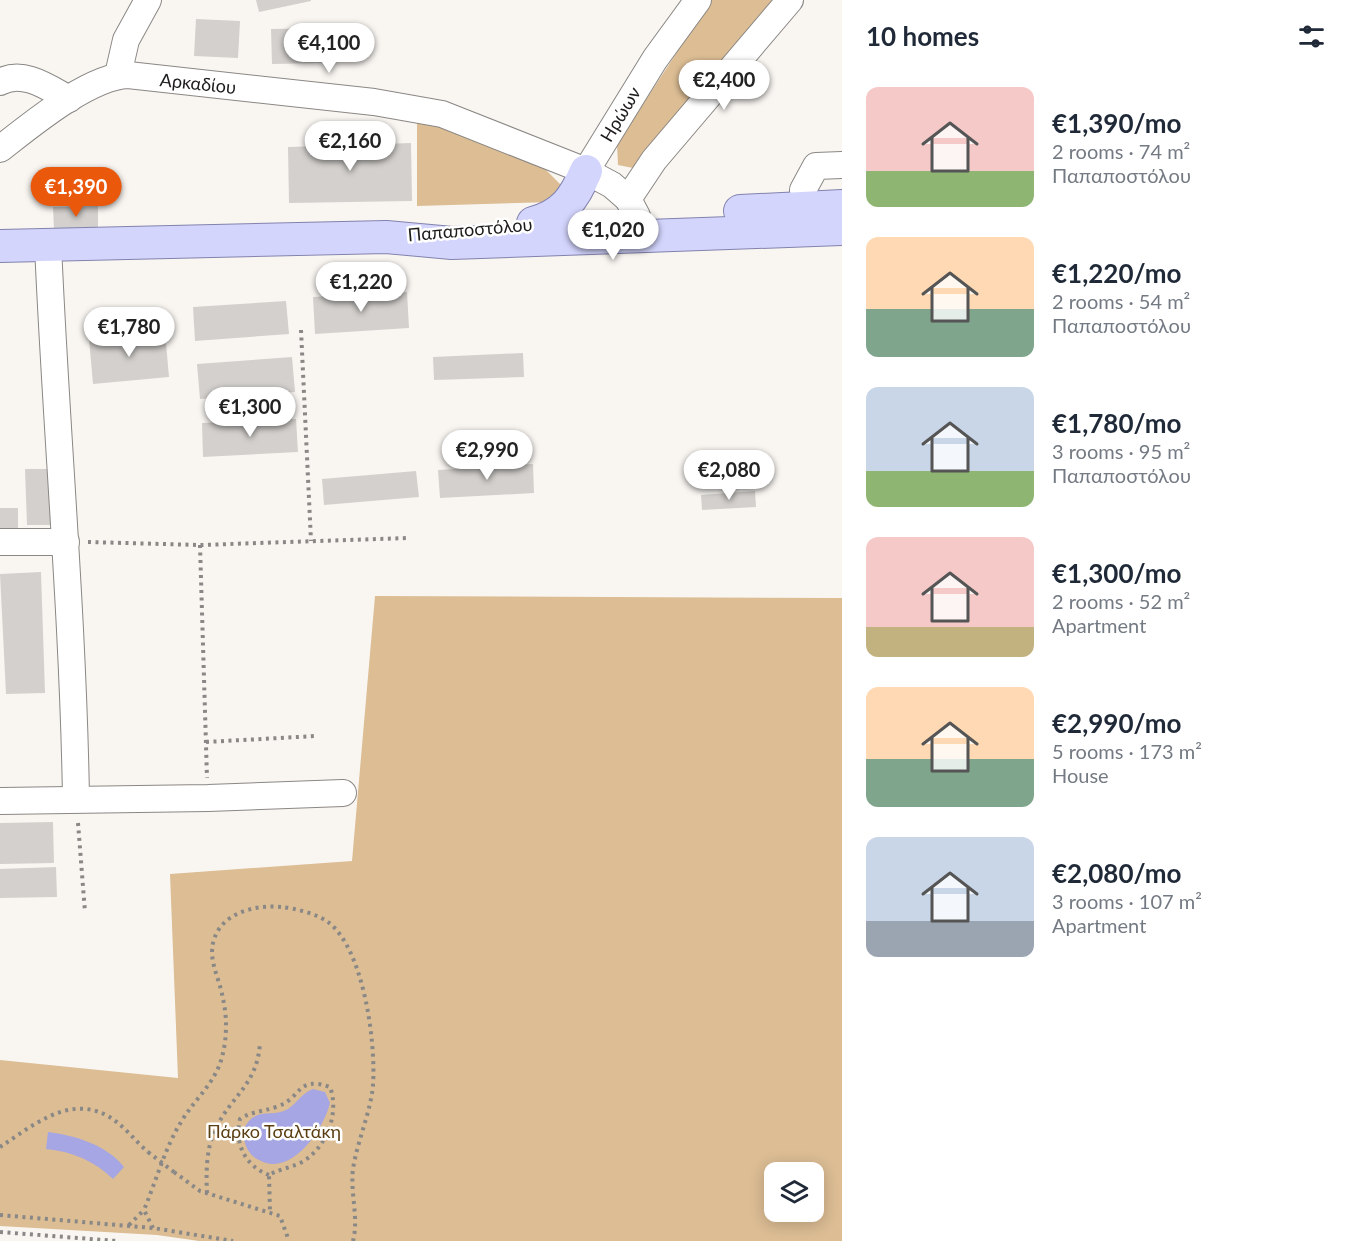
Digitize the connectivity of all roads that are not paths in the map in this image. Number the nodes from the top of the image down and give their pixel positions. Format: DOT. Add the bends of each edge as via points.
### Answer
graph roads {
  1 [pos="148,0"];
  2 [pos="698,0"];
  3 [pos="790,0"];
  4 [pos="2,73"];
  5 [pos="118,75"];
  6 [pos="69,99"];
  7 [pos="0,149"];
  8 [pos="842,165"];
  9 [pos="586,171"];
  10 [pos="804,190"];
  11 [pos="842,206"];
  12 [pos="634,217"];
  13 [pos="533,223"];
  14 [pos="842,229"];
  15 [pos="386,237"];
  16 [pos="48,245"];
  17 [pos="0,246"];
  18 [pos="0,542"];
  19 [pos="66,542"];
  20 [pos="343,793"];
  21 [pos="76,799"];
  22 [pos="0,801"];
  1 -- 5 [label="street" via="126,40"];
  2 -- 9 [label="street, Ηρώων" via="655,59"];
  3 -- 12 [label="street" via="654,160"];
  4 -- 6 [label="street" via="39,83"];
  5 -- 6 [label="street"];
  5 -- 9 [label="street, Αρκαδίου" via="411,107 485,129"];
  6 -- 7 [label="street"];
  8 -- 10 [label="street" via="816,166"];
  9 -- 12 [label="street, Αρκαδίου" via="612,184"];
  9 -- 13 [label="main road" via="575,196 563,210"];
  11 -- 12 [label="main road, Παπαποστόλου"];
  12 -- 13 [label="main road, Παπαποστόλου"];
  12 -- 14 [label="main road, Παπαποστόλου"];
  12 -- 15 [label="main road, Παπαποστόλου" via="452,243"];
  13 -- 15 [label="main road, Παπαποστόλου" via="452,227"];
  15 -- 16 [label="main road, Παπαποστόλου"];
  16 -- 17 [label="main road, Παπαποστόλου"];
  16 -- 19 [label="street" via="55,419"];
  18 -- 19 [label="street"];
  19 -- 21 [label="street"];
  20 -- 21 [label="street"];
  21 -- 22 [label="street"];
}
